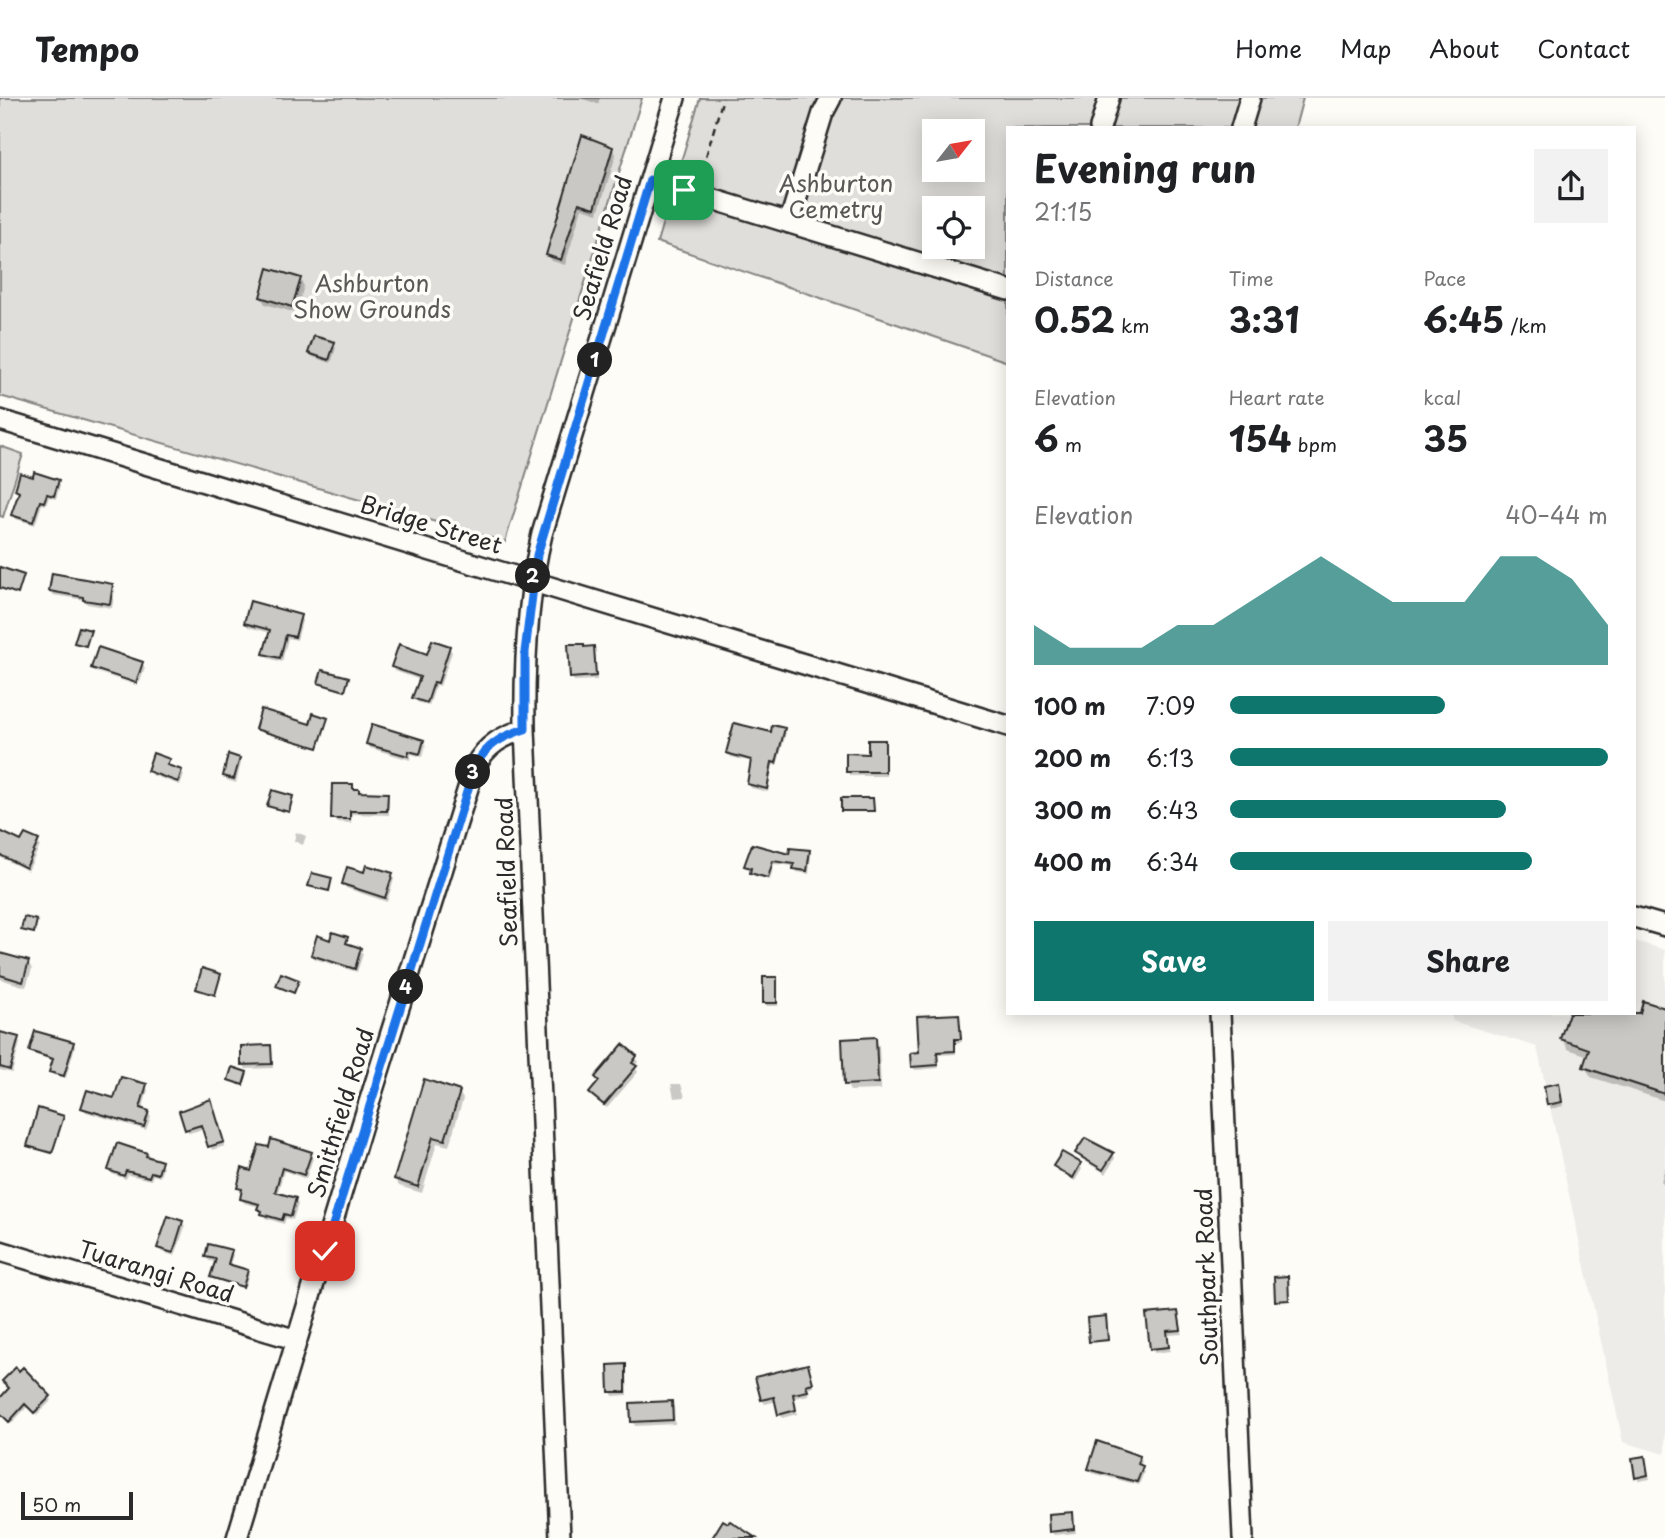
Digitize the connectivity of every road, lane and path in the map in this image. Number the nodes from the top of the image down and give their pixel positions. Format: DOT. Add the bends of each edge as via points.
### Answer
graph roads {
  1 [pos="675,98"];
  2 [pos="723,98"];
  3 [pos="831,98"];
  4 [pos="1109,98"];
  5 [pos="1250,98"];
  6 [pos="1101,126"];
  7 [pos="1242,126"];
  8 [pos="650,180"];
  9 [pos="712,180"];
  10 [pos="789,223"];
  11 [pos="1006,289"];
  12 [pos="0,420"];
  13 [pos="532,581"];
  14 [pos="1006,725"];
  15 [pos="525,729"];
  16 [pos="1636,918"];
  17 [pos="1665,926"];
  18 [pos="1220,1015"];
  19 [pos="0,1251"];
  20 [pos="298,1340"];
  21 [pos="237,1538"];
  22 [pos="560,1538"];
  23 [pos="1242,1538"];
  1 -- 8 [label="street, Seafield Road"];
  2 -- 9 [label="path" via="700,177"];
  3 -- 10 [label="street"];
  4 -- 6 [label="street"];
  5 -- 7 [label="street"];
  8 -- 10 [label="street"];
  8 -- 13 [label="street, Seafield Road" via="542,534"];
  10 -- 11 [label="street"];
  12 -- 13 [label="street, Bridge Street"];
  13 -- 14 [label="street, Bridge Street"];
  13 -- 15 [label="street, Seafield Road" via="525,652"];
  15 -- 20 [label="street, Smithfield Road" via="499,738 475,766"];
  15 -- 22 [label="street, Seafield Road"];
  16 -- 17 [label="street"];
  18 -- 23 [label="street, Southpark Road"];
  19 -- 20 [label="street, Tuarangi Road"];
  20 -- 21 [label="street, Smithfield Road"];
}
